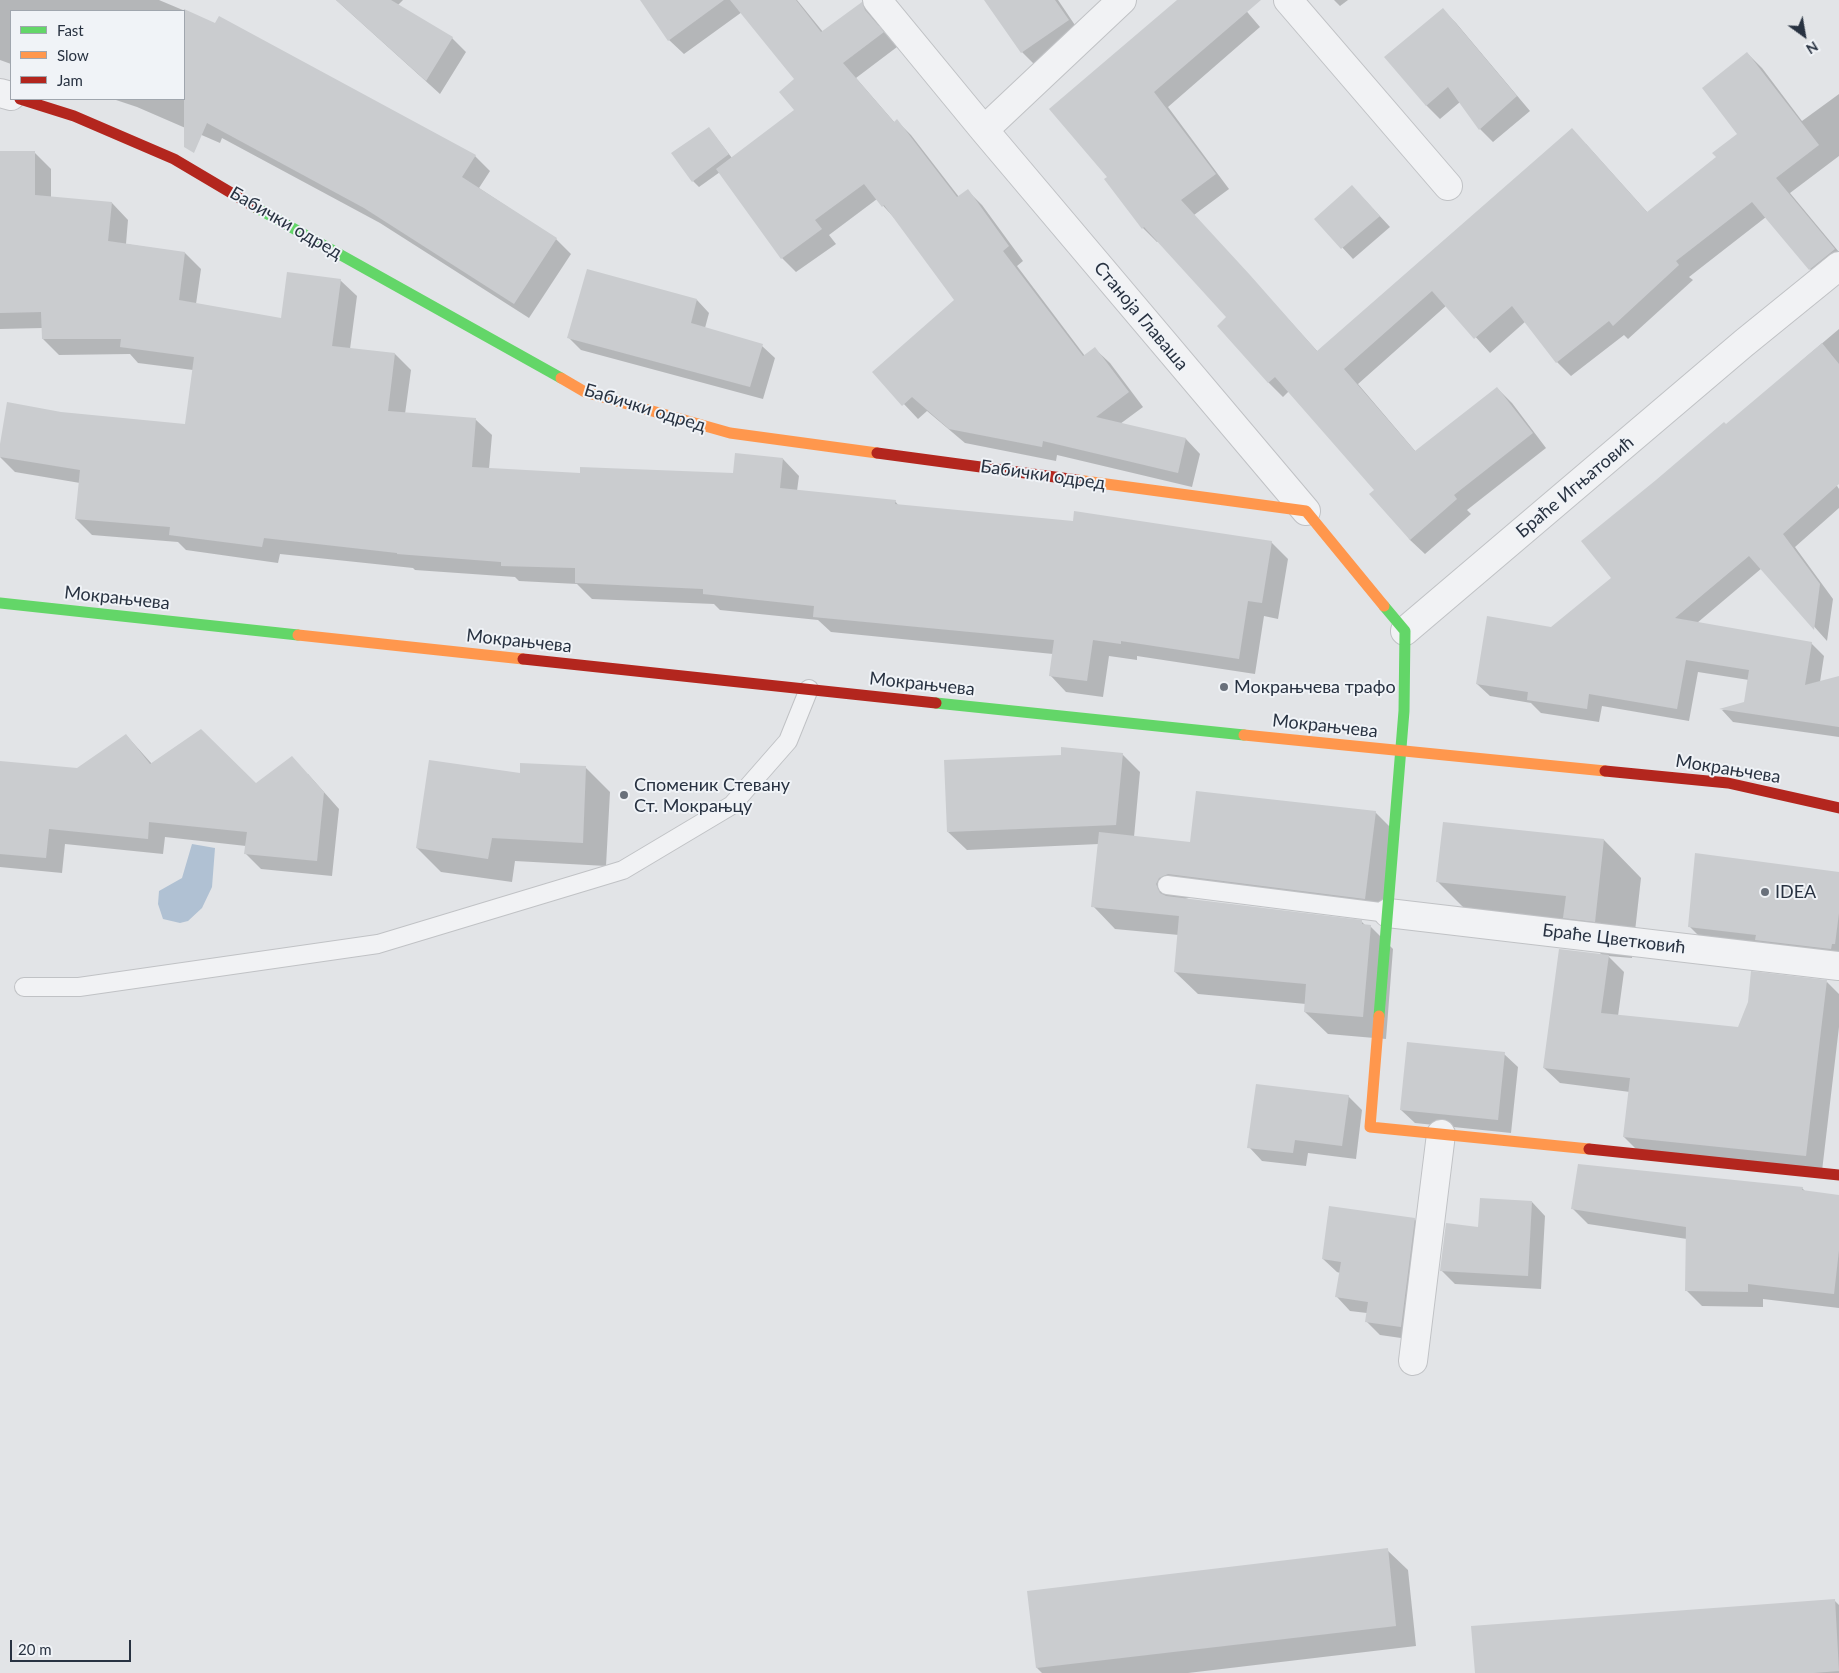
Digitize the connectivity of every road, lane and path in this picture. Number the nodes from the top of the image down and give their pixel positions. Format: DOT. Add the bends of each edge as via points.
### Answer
graph roads {
  1 [pos="877,0"];
  2 [pos="1122,0"];
  3 [pos="1288,0"];
  4 [pos="23,100"];
  5 [pos="984,130"];
  6 [pos="1448,186"];
  7 [pos="1839,266"];
  8 [pos="1306,510"];
  9 [pos="0,604"];
  10 [pos="1405,631"];
  11 [pos="809,689"];
  12 [pos="1400,752"];
  13 [pos="1839,808"];
  14 [pos="1167,885"];
  15 [pos="1388,913"];
  16 [pos="1839,966"];
  17 [pos="24,987"];
  18 [pos="1441,1134"];
  19 [pos="1839,1175"];
  20 [pos="1413,1361"];
  1 -- 5 [label="street, Станоја Главаша"];
  2 -- 5 [label="street"];
  3 -- 6 [label="street"];
  4 -- 8 [label="street, Бабички одред" via="74,116 174,159 585,392 730,433"];
  5 -- 8 [label="street, Станоја Главаша"];
  7 -- 10 [label="street, Браће Игњатовић"];
  8 -- 10 [label="street, Станоја Главаша"];
  9 -- 11 [label="street, Мокрањчева"];
  10 -- 12 [label="street"];
  11 -- 12 [label="street, Мокрањчева"];
  11 -- 17 [label="lane" via="788,741 732,805 624,870 378,944 80,987"];
  12 -- 13 [label="street, Мокрањчева" via="1728,783"];
  12 -- 15 [label="street"];
  14 -- 15 [label="lane"];
  15 -- 16 [label="street, Браће Цветковић"];
  15 -- 18 [label="street" via="1370,1127"];
  18 -- 19 [label="street"];
  18 -- 20 [label="street"];
}
